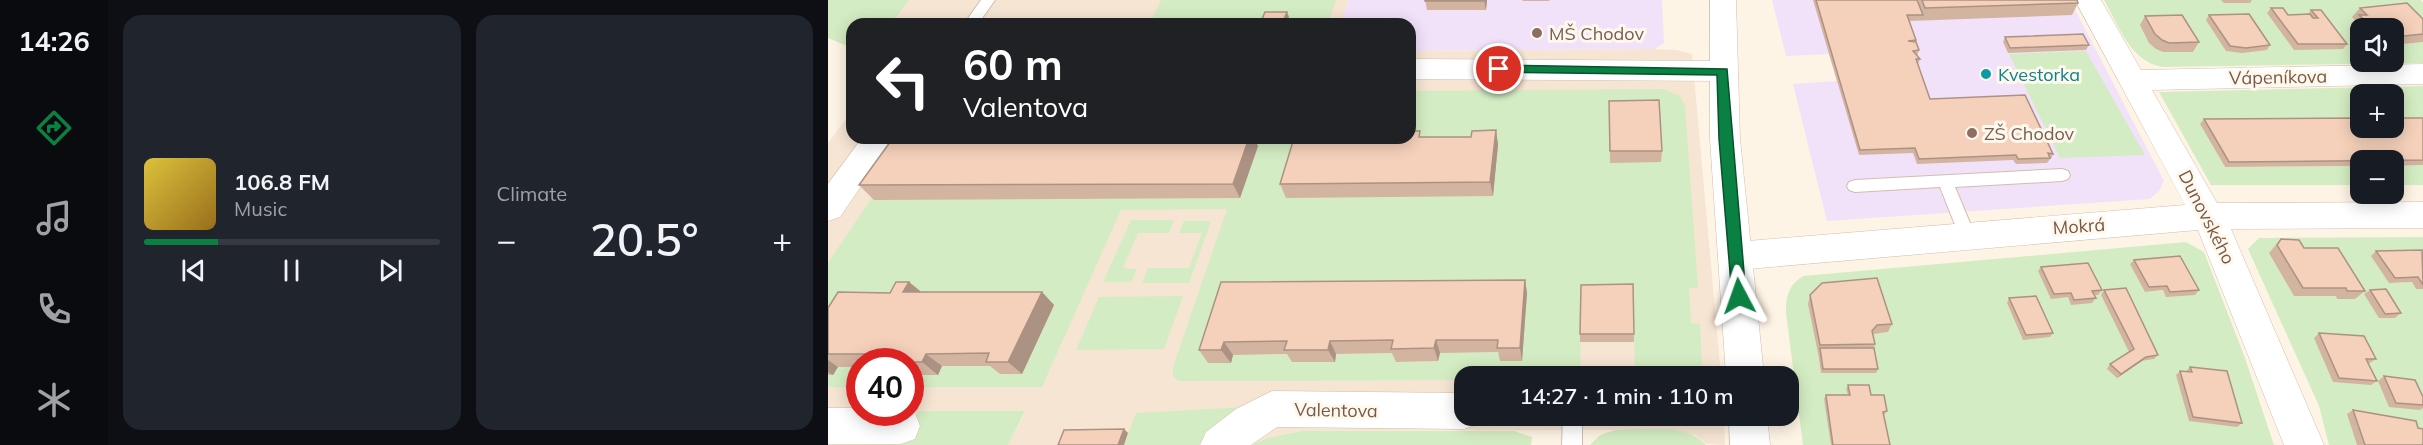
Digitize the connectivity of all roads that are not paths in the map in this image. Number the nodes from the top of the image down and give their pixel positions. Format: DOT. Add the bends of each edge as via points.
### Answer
graph roads {
  1 [pos="988,0"];
  2 [pos="1723,0"];
  3 [pos="2088,0"];
  4 [pos="975,18"];
  5 [pos="1416,69"];
  6 [pos="1723,71"];
  7 [pos="2423,74"];
  8 [pos="2133,80"];
  9 [pos="875,144"];
  10 [pos="2062,175"];
  11 [pos="1945,181"];
  12 [pos="1855,186"];
  13 [pos="828,208"];
  14 [pos="2423,214"];
  15 [pos="2209,216"];
  16 [pos="1967,235"];
  17 [pos="1736,256"];
  18 [pos="1744,366"];
  19 [pos="1454,411"];
  20 [pos="828,426"];
  21 [pos="846,426"];
  22 [pos="1573,426"];
  23 [pos="1749,426"];
  24 [pos="1220,445"];
  25 [pos="1572,445"];
  26 [pos="1750,445"];
  27 [pos="2304,445"];
  1 -- 4 [label="lane"];
  2 -- 6 [label="street"];
  3 -- 8 [label="street, Dunovského"];
  5 -- 6 [label="street"];
  6 -- 17 [label="street"];
  7 -- 8 [label="street, Vápeníkova"];
  8 -- 15 [label="street, Dunovského"];
  9 -- 13 [label="street"];
  10 -- 11 [label="lane"];
  11 -- 12 [label="lane"];
  11 -- 16 [label="lane"];
  14 -- 15 [label="street, Mokrá"];
  15 -- 16 [label="street, Mokrá"];
  15 -- 27 [label="street, Dunovského"];
  16 -- 17 [label="street, Mokrá"];
  17 -- 18 [label="street"];
  19 -- 24 [label="street, Valentova" via="1272,409"];
  20 -- 21 [label="street"];
  22 -- 25 [label="lane"];
  23 -- 26 [label="street"];
}
